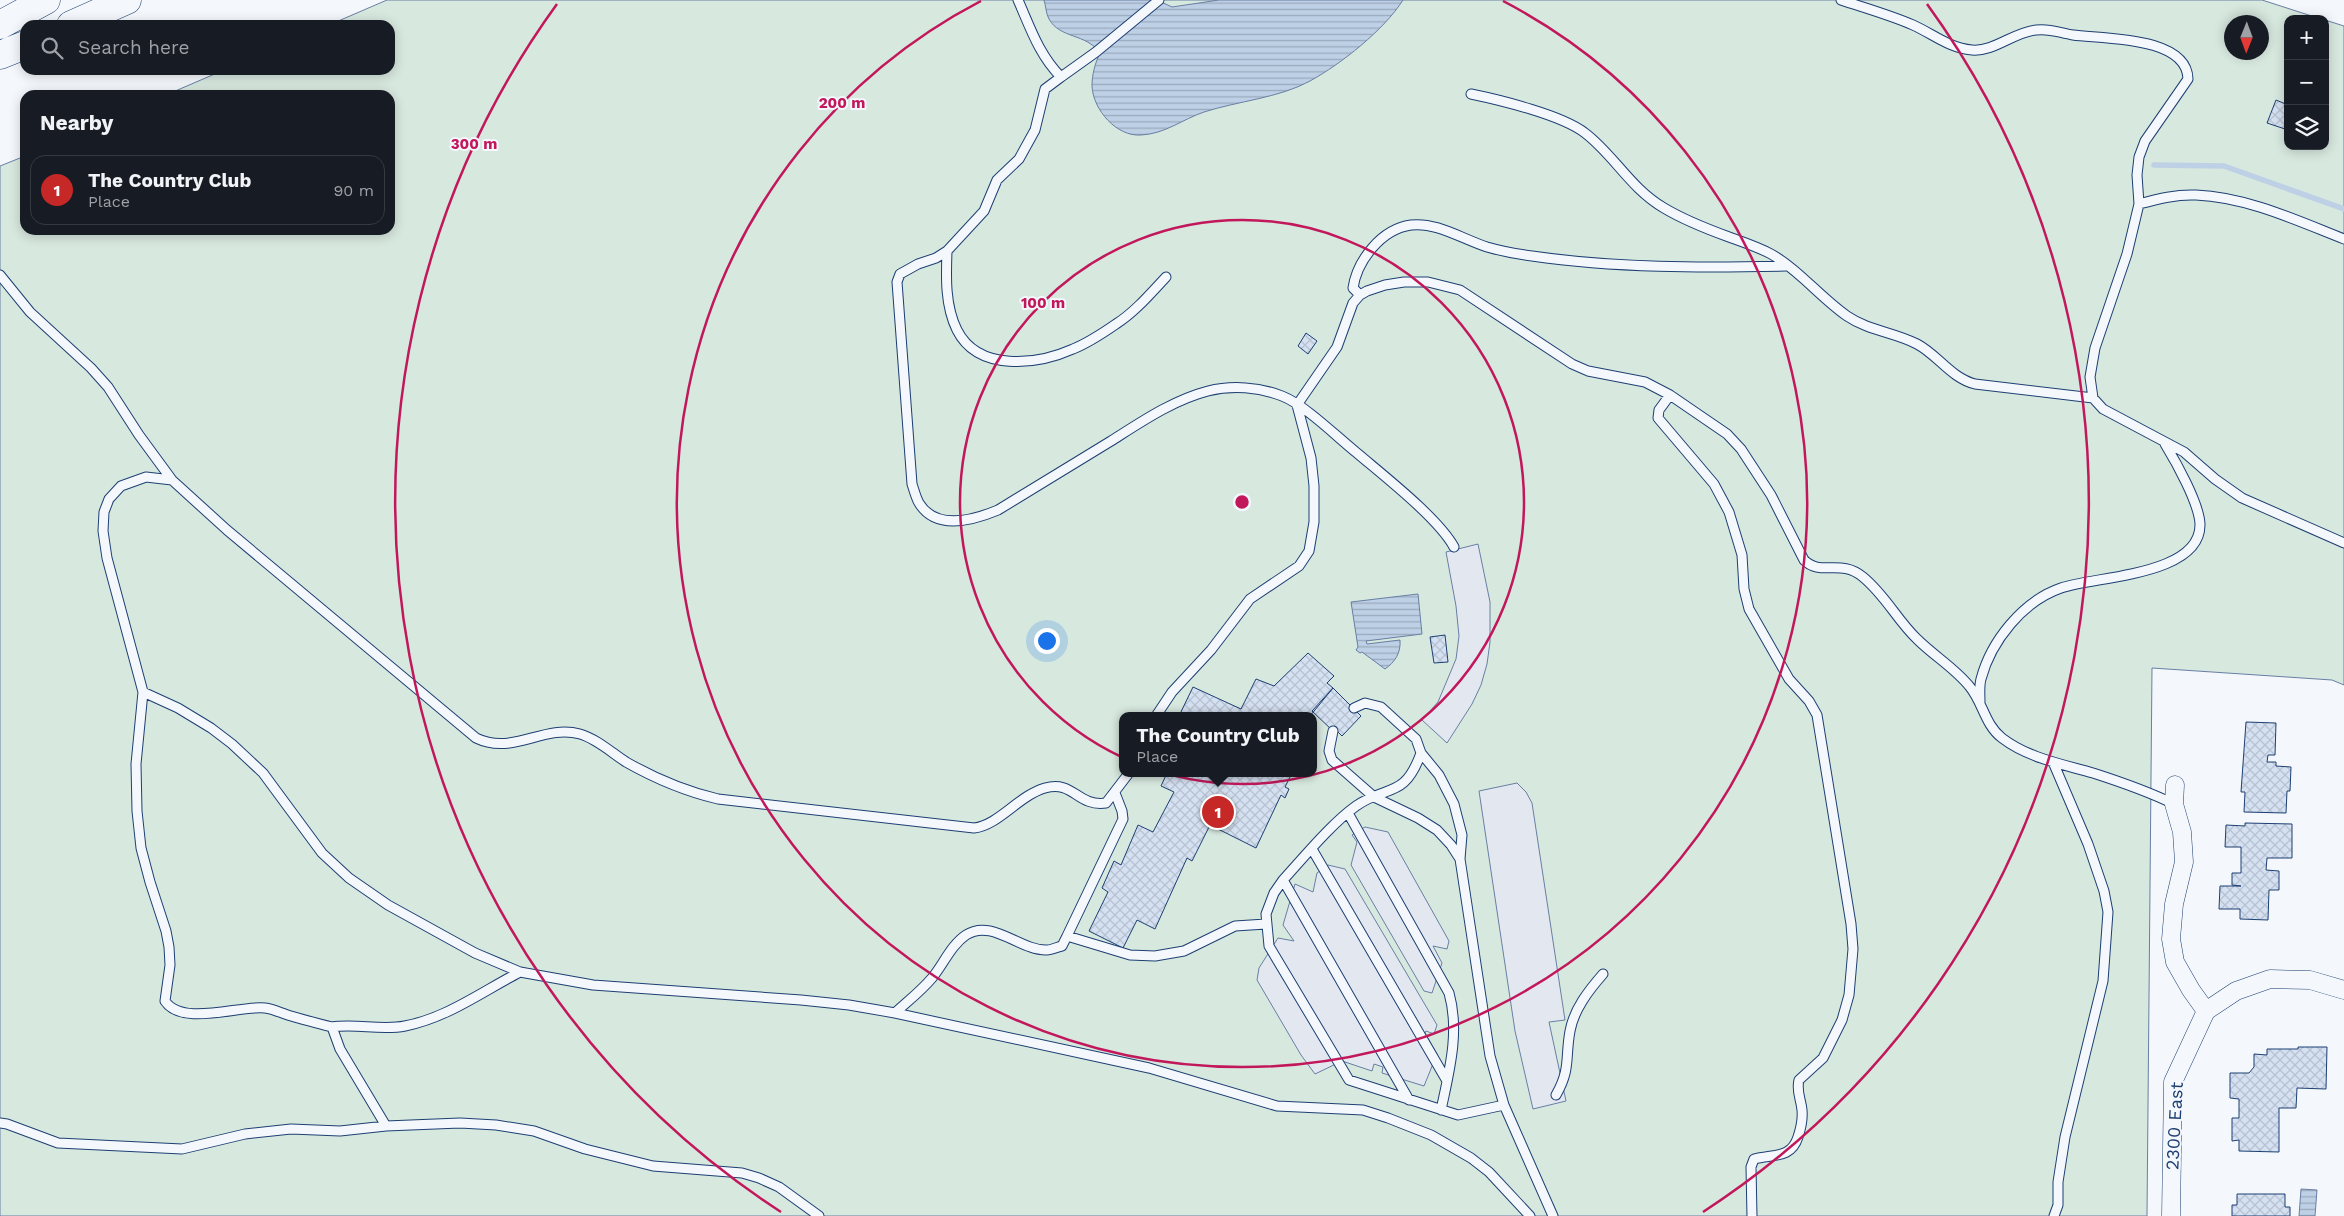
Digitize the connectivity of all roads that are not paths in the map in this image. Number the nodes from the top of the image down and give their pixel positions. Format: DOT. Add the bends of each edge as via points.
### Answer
graph roads {
  1 [pos="46,0"];
  2 [pos="127,0"];
  3 [pos="1018,0"];
  4 [pos="1159,0"];
  5 [pos="1841,0"];
  6 [pos="82,20"];
  7 [pos="0,25"];
  8 [pos="20,47"];
  9 [pos="0,55"];
  10 [pos="1061,77"];
  11 [pos="1471,94"];
  12 [pos="2139,204"];
  13 [pos="2344,239"];
  14 [pos="947,251"];
  15 [pos="1786,266"];
  16 [pos="0,276"];
  17 [pos="1166,277"];
  18 [pos="1360,294"];
  19 [pos="1670,395"];
  20 [pos="2093,398"];
  21 [pos="1297,404"];
  22 [pos="2165,444"];
  23 [pos="172,480"];
  24 [pos="2344,543"];
  25 [pos="1454,547"];
  26 [pos="143,692"];
  27 [pos="1980,702"];
  28 [pos="1354,708"];
  29 [pos="1159,712"];
  30 [pos="1333,731"];
  31 [pos="1421,753"];
  32 [pos="2053,762"];
  33 [pos="1126,777"];
  34 [pos="2175,785"];
  35 [pos="1115,794"];
  36 [pos="1374,797"];
  37 [pos="2174,804"];
  38 [pos="1348,813"];
  39 [pos="1312,849"];
  40 [pos="1460,859"];
  41 [pos="1283,880"];
  42 [pos="1266,924"];
  43 [pos="1068,936"];
  44 [pos="520,972"];
  45 [pos="1604,974"];
  46 [pos="2344,990"];
  47 [pos="2206,1012"];
  48 [pos="896,1013"];
  49 [pos="332,1027"];
  50 [pos="1447,1081"];
  51 [pos="1556,1095"];
  52 [pos="1409,1100"];
  53 [pos="1504,1105"];
  54 [pos="1441,1110"];
  55 [pos="0,1123"];
  56 [pos="386,1126"];
  57 [pos="819,1216"];
  58 [pos="1530,1216"];
  59 [pos="1553,1216"];
  60 [pos="1752,1216"];
  61 [pos="2054,1216"];
  62 [pos="2171,1216"];
  1 -- 7 [label="highway"];
  2 -- 6 [label="highway"];
  3 -- 10 [label="lane" via="1040,50"];
  4 -- 10 [label="lane"];
  5 -- 12 [label="lane" via="1913,25 1943,42 1973,50 1986,48 2020,32 2050,29 2072,35 2159,46 2185,66 2188,79 2145,141 2137,175"];
  8 -- 9 [label="highway"];
  10 -- 14 [label="lane" via="1044,89 1036,130 1019,159 997,180 984,211"];
  11 -- 15 [label="lane" via="1505,101 1574,126 1595,143 1638,189 1663,208 1706,229 1772,254"];
  12 -- 13 [label="lane" via="2196,195 2224,198"];
  12 -- 20 [label="lane" via="2127,254 2095,348 2090,377"];
  14 -- 17 [label="lane" via="948,294 957,330 968,346 983,356 1006,361 1026,361 1073,350 1118,323"];
  14 -- 21 [label="lane" via="900,274 896,282 912,484 919,504 935,517 957,522 977,519 998,510 1150,416 1207,391 1247,388 1282,396"];
  15 -- 18 [label="lane" via="1642,265 1568,260 1488,248 1436,227 1411,225 1389,234 1366,256 1354,280 1353,288"];
  15 -- 20 [label="lane" via="1849,318 1868,328 1918,344 1963,381"];
  16 -- 23 [label="lane" via="30,312 108,387"];
  18 -- 19 [label="lane" via="1404,282 1443,284 1460,290 1572,364 1588,371 1645,382"];
  18 -- 21 [label="lane" via="1353,303 1336,346"];
  19 -- 27 [label="lane" via="1727,434 1741,449 1811,567 1848,568 1861,575 1889,603 1916,639 1966,682"];
  19 -- 60 [label="lane" via="1659,410 1658,418 1714,484 1730,512 1742,555 1749,609 1789,678 1809,700 1817,715 1851,924 1851,978 1842,1020 1823,1058 1799,1080 1802,1125 1795,1145 1779,1156 1754,1160 1751,1167"];
  20 -- 22 [label="lane" via="2103,410"];
  21 -- 25 [label="lane" via="1443,529"];
  21 -- 29 [label="lane" via="1311,458 1314,486 1314,522 1309,551 1287,576 1250,599"];
  22 -- 24 [label="lane" via="2184,452 2242,498"];
  22 -- 27 [label="lane" via="2197,508 2200,525 2196,540 2166,564 2134,574 2060,588 2038,601 2015,619 1996,644 1981,680"];
  23 -- 26 [label="lane" via="146,477 124,484 109,499 104,512 102,531 107,558"];
  23 -- 35 [label="lane" via="227,530 476,738 489,744 506,745 546,734 580,734 658,780 718,799 974,828 990,823 1031,793 1046,788 1066,788 1084,801 1095,804 1106,803"];
  26 -- 44 [label="lane" via="178,708 232,744 264,773 322,853 349,878 388,905 475,953"];
  26 -- 49 [label="lane" via="136,764 137,811 141,848 169,947 165,1001 174,1009 201,1013 268,1008"];
  27 -- 32 [label="lane" via="1987,720 1999,736 2028,754"];
  28 -- 31 [label="lane" via="1365,703 1381,707 1416,739"];
  30 -- 36 [label="lane" via="1328,751 1332,760"];
  31 -- 36 [label="lane" via="1417,766 1404,782"];
  31 -- 40 [label="lane" via="1439,775 1454,804 1462,835"];
  32 -- 37 [label="lane" via="2142,788"];
  32 -- 61 [label="lane" via="2088,844 2108,912 2103,981 2065,1137"];
  33 -- 35 [label="lane"];
  34 -- 37 [label="street"];
  35 -- 43 [label="lane" via="1123,819"];
  36 -- 38 [label="lane"];
  36 -- 40 [label="lane" via="1437,830"];
  37 -- 47 [label="street" via="2182,832 2184,862 2174,904 2171,939 2175,962"];
  38 -- 39 [label="lane"];
  38 -- 50 [label="lane" via="1449,993 1454,1026"];
  39 -- 41 [label="lane"];
  39 -- 50 [label="lane"];
  40 -- 53 [label="lane" via="1490,1056"];
  41 -- 42 [label="lane" via="1270,904"];
  41 -- 52 [label="lane"];
  42 -- 43 [label="lane" via="1235,926 1184,951 1155,956 1130,955"];
  42 -- 52 [label="lane" via="1272,954 1349,1080"];
  43 -- 48 [label="lane" via="1062,946 1047,950 1030,947 994,932 975,931 957,944 933,977"];
  44 -- 48 [label="lane" via="593,984 801,1000"];
  44 -- 49 [label="lane" via="421,1022 388,1028"];
  45 -- 51 [label="lane" via="1583,999 1574,1017 1565,1080"];
  46 -- 47 [label="street" via="2303,979 2270,979 2247,985"];
  47 -- 62 [label="street, 2300 East" via="2173,1082"];
  48 -- 58 [label="lane" via="1149,1068 1277,1106 1363,1110 1388,1118 1431,1135 1471,1158 1489,1172"];
  49 -- 56 [label="lane" via="340,1048"];
  50 -- 54 [label="lane"];
  52 -- 54 [label="lane"];
  53 -- 54 [label="lane" via="1458,1115"];
  53 -- 59 [label="lane"];
  55 -- 56 [label="lane" via="58,1143 182,1149 245,1134"];
  56 -- 57 [label="lane" via="496,1125 534,1131 585,1149 653,1166 742,1172 778,1187"];
}
